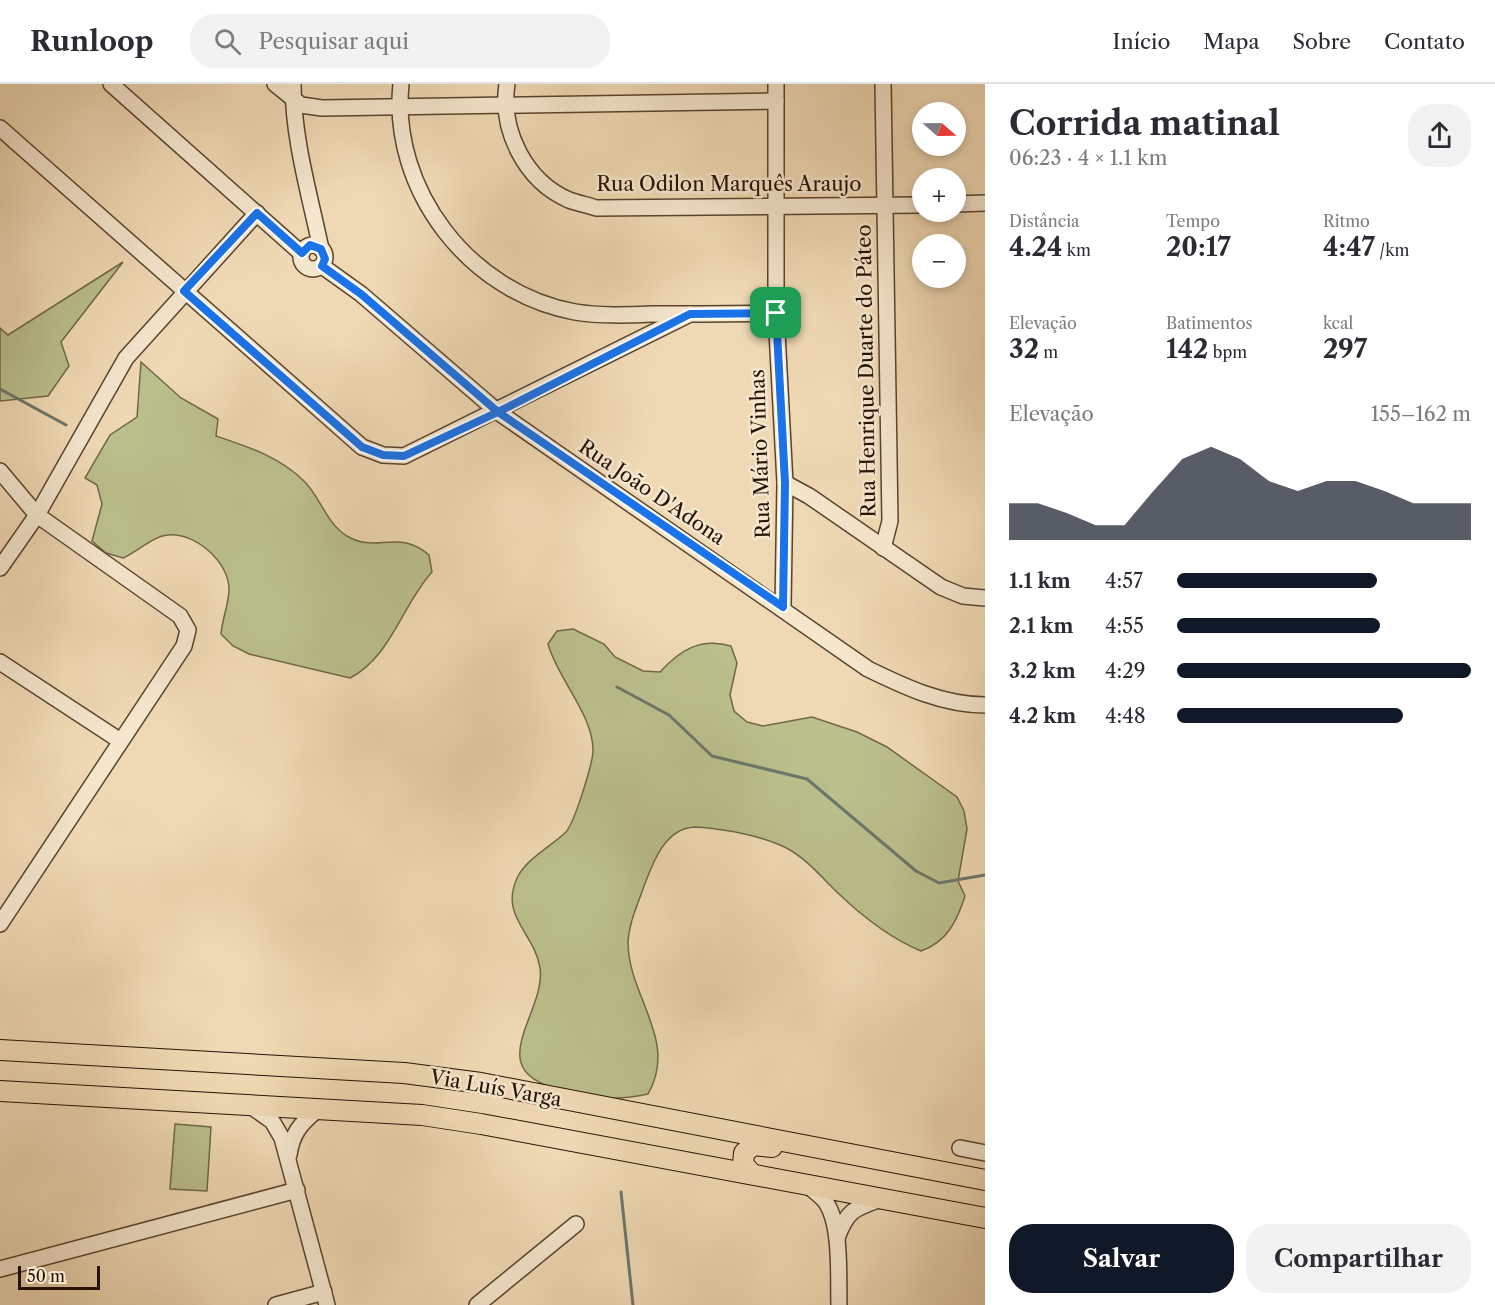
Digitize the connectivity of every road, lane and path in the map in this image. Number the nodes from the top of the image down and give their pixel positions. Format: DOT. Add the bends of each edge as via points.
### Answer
graph roads {
  1 [pos="111,84"];
  2 [pos="275,84"];
  3 [pos="400,84"];
  4 [pos="507,84"];
  5 [pos="776,84"];
  6 [pos="884,84"];
  7 [pos="293,92"];
  8 [pos="776,101"];
  9 [pos="504,104"];
  10 [pos="398,106"];
  11 [pos="0,128"];
  12 [pos="985,203"];
  13 [pos="966,204"];
  14 [pos="912,205"];
  15 [pos="885,206"];
  16 [pos="777,208"];
  17 [pos="257,213"];
  18 [pos="321,249"];
  19 [pos="302,253"];
  20 [pos="322,266"];
  21 [pos="184,291"];
  22 [pos="776,313"];
  23 [pos="690,314"];
  24 [pos="498,412"];
  25 [pos="0,471"];
  26 [pos="785,483"];
  27 [pos="37,515"];
  28 [pos="883,548"];
  29 [pos="0,568"];
  30 [pos="985,598"];
  31 [pos="783,607"];
  32 [pos="0,662"];
  33 [pos="985,705"];
  34 [pos="119,740"];
  35 [pos="0,924"];
  36 [pos="0,1050"];
  37 [pos="0,1091"];
  38 [pos="252,1107"];
  39 [pos="316,1111"];
  40 [pos="960,1148"];
  41 [pos="836,1153"];
  42 [pos="985,1153"];
  43 [pos="289,1158"];
  44 [pos="752,1174"];
  45 [pos="985,1180"];
  46 [pos="807,1185"];
  47 [pos="297,1190"];
  48 [pos="883,1199"];
  49 [pos="985,1218"];
  50 [pos="576,1224"];
  51 [pos="837,1240"];
  52 [pos="0,1269"];
  53 [pos="325,1299"];
  54 [pos="276,1305"];
  55 [pos="477,1305"];
  56 [pos="839,1305"];
  1 -- 17 [label="street"];
  2 -- 7 [label="street"];
  3 -- 10 [label="street"];
  4 -- 9 [label="street, Rua Odilon Marquês Araujo"];
  5 -- 8 [label="street, Rua Mário Vinhas"];
  6 -- 15 [label="street, Rua Henrique Duarte do Páteo"];
  7 -- 10 [label="street" via="302,105 322,108"];
  7 -- 18 [label="street"];
  8 -- 9 [label="street"];
  8 -- 16 [label="street, Rua Mário Vinhas"];
  9 -- 10 [label="street"];
  9 -- 16 [label="street, Rua Odilon Marquês Araujo" via="510,134 524,162 542,182 568,199 596,208"];
  10 -- 23 [label="street" via="403,144 416,185 439,225 471,260 505,285 540,303 576,312"];
  11 -- 21 [label="street"];
  12 -- 13 [label="street"];
  14 -- 15 [label="street, Rua Odilon Marquês Araujo"];
  15 -- 16 [label="street, Rua Odilon Marquês Araujo"];
  15 -- 28 [label="street, Rua Henrique Duarte do Páteo" via="890,521"];
  16 -- 22 [label="street, Rua Mário Vinhas"];
  17 -- 19 [label="street"];
  17 -- 21 [label="street"];
  18 -- 19 [label="street" via="310,245"];
  18 -- 20 [label="street" via="325,259"];
  19 -- 20 [label="street" via="307,268"];
  20 -- 24 [label="street, Rua João D'Adona" via="361,294"];
  21 -- 24 [label="street" via="362,447 383,455 404,456"];
  21 -- 27 [label="street" via="126,358"];
  22 -- 23 [label="street"];
  22 -- 26 [label="street, Rua Mário Vinhas"];
  23 -- 24 [label="street"];
  24 -- 31 [label="street, Rua João D'Adona"];
  25 -- 27 [label="street"];
  26 -- 28 [label="street"];
  26 -- 31 [label="street, Rua Mário Vinhas"];
  27 -- 29 [label="street"];
  27 -- 34 [label="street" via="180,616 188,630 184,646"];
  28 -- 30 [label="street" via="940,587 963,596"];
  31 -- 33 [label="street, Rua João D'Adona" via="868,669 903,686 942,699"];
  32 -- 34 [label="street"];
  34 -- 35 [label="street"];
  36 -- 41 [label="main road, Via Luís Varga" via="415,1074 481,1083"];
  37 -- 38 [label="main road, Via Luís Varga"];
  38 -- 39 [label="main road, Via Luís Varga"];
  38 -- 43 [label="street" via="272,1121"];
  39 -- 43 [label="street" via="292,1138"];
  39 -- 44 [label="main road, Via Luís Varga" via="422,1115"];
  40 -- 42 [label="street"];
  41 -- 44 [label="main road" via="821,1157 753,1145 743,1158"];
  41 -- 45 [label="main road, Via Luís Varga"];
  43 -- 47 [label="street"];
  44 -- 46 [label="main road, Via Luís Varga"];
  46 -- 48 [label="main road, Via Luís Varga"];
  46 -- 51 [label="street" via="825,1202"];
  47 -- 52 [label="street"];
  47 -- 53 [label="street"];
  48 -- 49 [label="main road, Via Luís Varga"];
  48 -- 51 [label="street" via="855,1208 844,1219"];
  50 -- 55 [label="street"];
  51 -- 56 [label="street"];
  53 -- 54 [label="street"];
}
